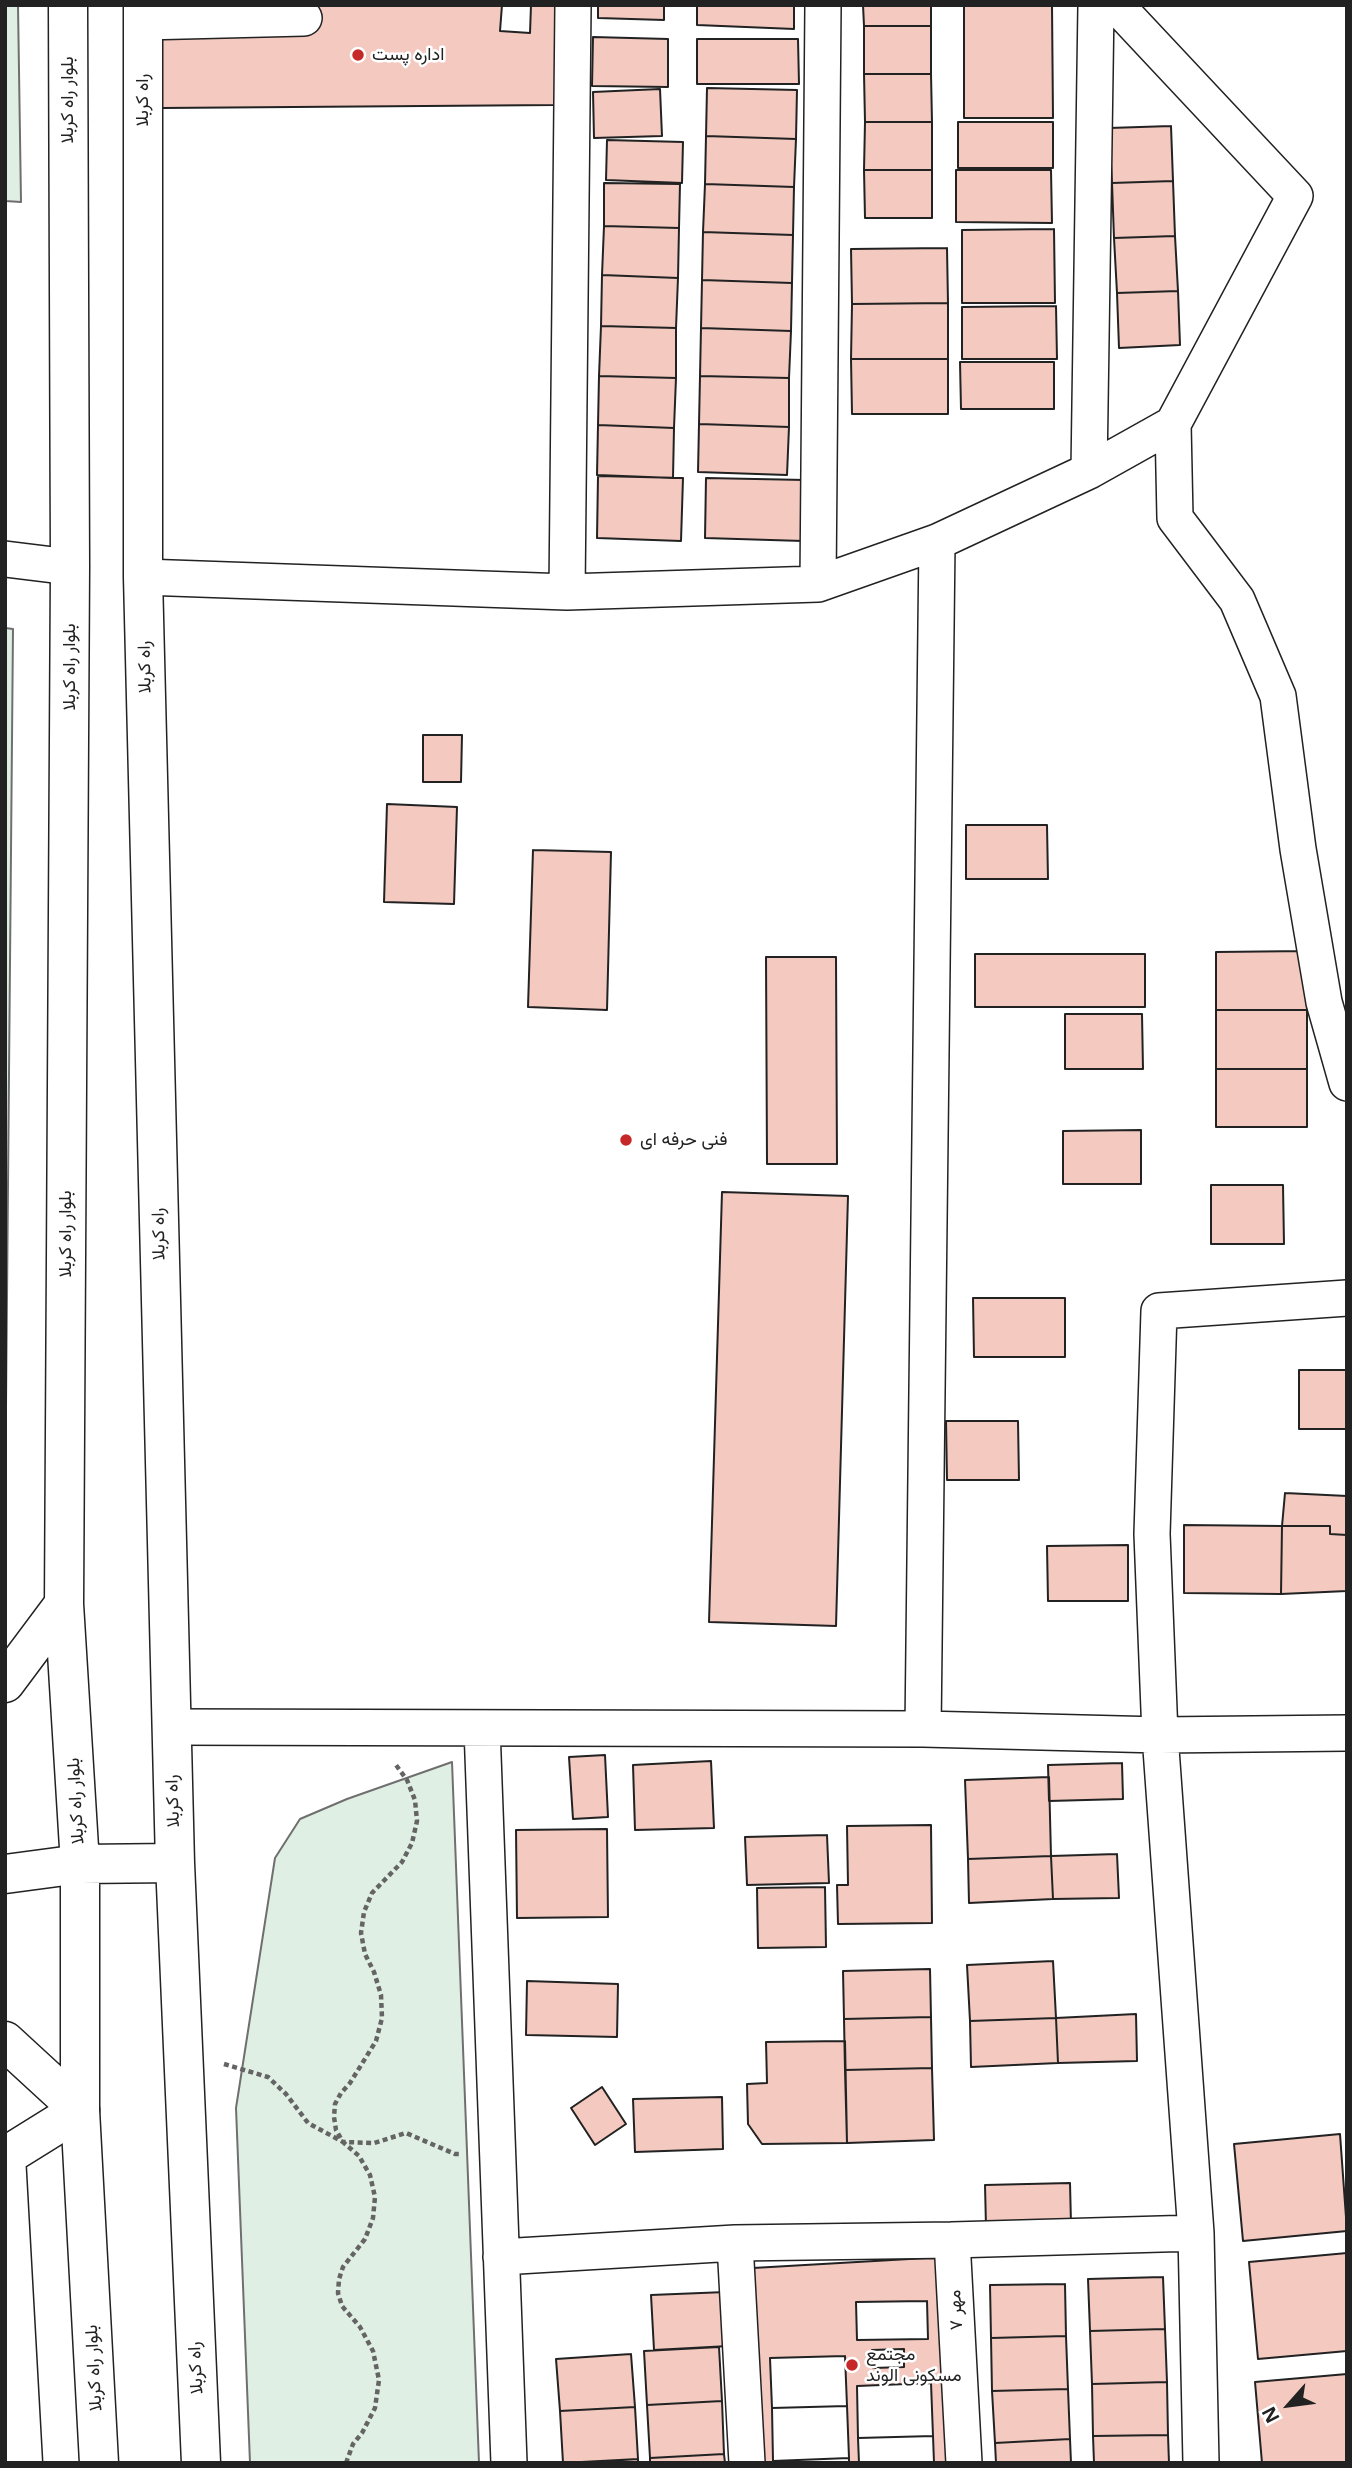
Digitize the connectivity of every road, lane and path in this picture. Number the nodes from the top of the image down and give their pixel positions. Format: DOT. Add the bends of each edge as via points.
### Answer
graph roads {
  1 [pos="68,5"];
  2 [pos="573,5"];
  3 [pos="823,5"];
  4 [pos="1096,5"];
  5 [pos="1116,5"];
  6 [pos="143,14"];
  7 [pos="304,18"];
  8 [pos="1173,424"];
  9 [pos="1089,471"];
  10 [pos="937,542"];
  11 [pos="5,559"];
  12 [pos="70,567"];
  13 [pos="143,578"];
  14 [pos="818,584"];
  15 [pos="566,592"];
  16 [pos="1347,1083"];
  17 [pos="1347,1298"];
  18 [pos="64,1604"];
  19 [pos="5,1683"];
  20 [pos="171,1727"];
  21 [pos="362,1728"];
  22 [pos="482,1728"];
  23 [pos="923,1729"];
  24 [pos="1347,1733"];
  25 [pos="1160,1735"];
  26 [pos="175,1863"];
  27 [pos="80,1864"];
  28 [pos="5,1874"];
  29 [pos="5,2040"];
  30 [pos="182,2053"];
  31 [pos="80,2110"];
  32 [pos="343,2142"];
  33 [pos="498,2153"];
  34 [pos="1196,2233"];
  35 [pos="952,2240"];
  36 [pos="735,2243"];
  37 [pos="502,2257"];
  38 [pos="23,2463"];
  39 [pos="99,2463"];
  40 [pos="201,2463"];
  41 [pos="346,2463"];
  42 [pos="509,2463"];
  43 [pos="747,2463"];
  44 [pos="964,2463"];
  45 [pos="1201,2463"];
  1 -- 12 [label="main road, بلوار راه کربلا"];
  2 -- 15 [label="street"];
  3 -- 14 [label="street"];
  4 -- 9 [label="street"];
  5 -- 8 [label="street" via="1295,196"];
  6 -- 7 [label="street"];
  6 -- 13 [label="main road, راه کربلا"];
  8 -- 9 [label="street"];
  8 -- 16 [label="street" via="1175,518 1237,600 1278,696 1324,1002"];
  9 -- 10 [label="street"];
  10 -- 14 [label="street"];
  10 -- 23 [label="street"];
  11 -- 12 [label="street"];
  12 -- 18 [label="main road, بلوار راه کربلا"];
  13 -- 15 [label="street"];
  13 -- 20 [label="main road, راه کربلا"];
  14 -- 15 [label="street"];
  17 -- 25 [label="street" via="1159,1311 1152,1534"];
  18 -- 19 [label="main road"];
  18 -- 27 [label="main road, بلوار راه کربلا"];
  20 -- 21 [label="street"];
  20 -- 26 [label="main road, راه کربلا"];
  21 -- 22 [label="street"];
  21 -- 32 [label="path" via="407,1780 417,1821 402,1862 372,1893 364,1912 361,1933 381,1995 382,2018 376,2041 335,2104 336,2130"];
  22 -- 23 [label="street"];
  22 -- 33 [label="street"];
  23 -- 25 [label="street"];
  24 -- 25 [label="street"];
  25 -- 34 [label="street"];
  26 -- 27 [label="main road"];
  26 -- 30 [label="main road, راه کربلا"];
  27 -- 28 [label="main road"];
  27 -- 31 [label="main road, بلوار راه کربلا"];
  29 -- 31 [label="main road"];
  30 -- 32 [label="path" via="268,2077 308,2123"];
  30 -- 40 [label="main road, راه کربلا"];
  31 -- 38 [label="main road" via="6,2156"];
  31 -- 39 [label="main road, بلوار راه کربلا"];
  32 -- 33 [label="path" via="374,2143 405,2133 456,2154"];
  32 -- 41 [label="path" via="359,2156 375,2197 365,2239 343,2267 338,2293 373,2351 379,2380 375,2408"];
  33 -- 37 [label="street"];
  34 -- 35 [label="street"];
  34 -- 45 [label="street"];
  35 -- 36 [label="street"];
  35 -- 44 [label="street, مهر ۷"];
  36 -- 37 [label="street"];
  36 -- 43 [label="street"];
  37 -- 42 [label="street"];
}
